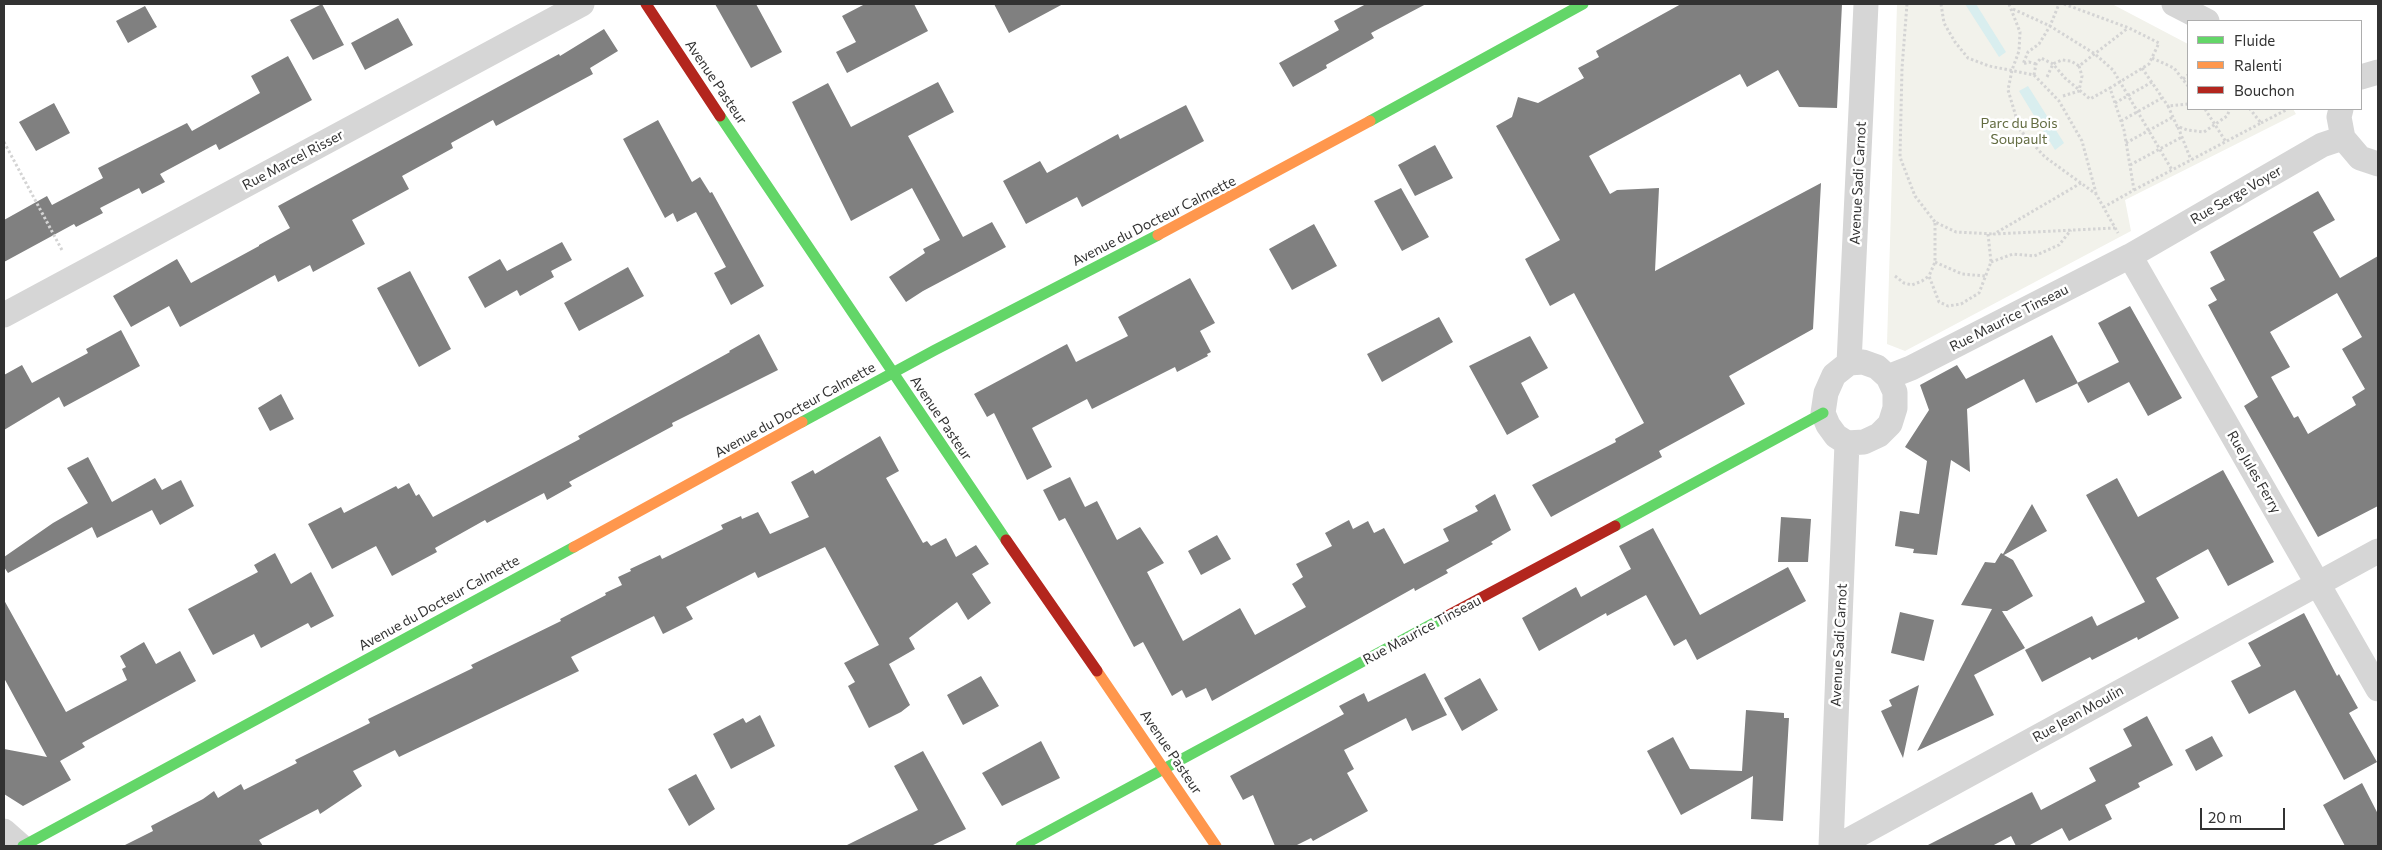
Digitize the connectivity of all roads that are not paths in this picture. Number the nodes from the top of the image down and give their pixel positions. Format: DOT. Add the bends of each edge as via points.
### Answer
graph roads {
  1 [pos="582,4"];
  2 [pos="646,4"];
  3 [pos="1583,4"];
  4 [pos="1866,4"];
  5 [pos="2174,4"];
  6 [pos="2205,20"];
  7 [pos="2378,72"];
  8 [pos="2362,77"];
  9 [pos="2341,110"];
  10 [pos="2343,138"];
  11 [pos="2378,164"];
  12 [pos="2130,256"];
  13 [pos="4,315"];
  14 [pos="1849,363"];
  15 [pos="893,374"];
  16 [pos="1888,377"];
  17 [pos="1823,413"];
  18 [pos="1847,443"];
  19 [pos="2378,551"];
  20 [pos="2318,582"];
  21 [pos="2378,689"];
  22 [pos="1165,769"];
  23 [pos="4,832"];
  24 [pos="22,846"];
  25 [pos="1021,846"];
  26 [pos="1216,846"];
  27 [pos="1831,846"];
  28 [pos="1838,846"];
  1 -- 13 [label="street, Rue Marcel Risser"];
  2 -- 15 [label="street, Avenue Pasteur"];
  3 -- 15 [label="street, Avenue du Docteur Calmette" via="1230,200"];
  4 -- 14 [label="street, Avenue Sadi Carnot"];
  5 -- 6 [label="street"];
  7 -- 8 [label="street"];
  9 -- 10 [label="street"];
  10 -- 11 [label="street" via="2360,158"];
  10 -- 12 [label="street, Rue Serge Voyer" via="2322,145"];
  12 -- 16 [label="street, Rue Maurice Tinseau"];
  12 -- 20 [label="street, Rue Jules Ferry"];
  14 -- 16 [label="street" via="1864,362 1877,367"];
  14 -- 17 [label="street" via="1834,375 1826,393"];
  15 -- 22 [label="street, Avenue Pasteur"];
  15 -- 24 [label="street, Avenue du Docteur Calmette"];
  16 -- 18 [label="street" via="1895,392 1896,408 1890,424 1879,435 1864,442"];
  17 -- 18 [label="street" via="1836,436"];
  17 -- 22 [label="street, Rue Maurice Tinseau"];
  18 -- 27 [label="street, Avenue Sadi Carnot"];
  19 -- 20 [label="street, Rue Jean Moulin"];
  20 -- 21 [label="street, Rue Jules Ferry"];
  20 -- 28 [label="street, Rue Jean Moulin"];
  22 -- 25 [label="street, Rue Maurice Tinseau"];
  22 -- 26 [label="street, Avenue Pasteur"];
  23 -- 24 [label="street"];
}
